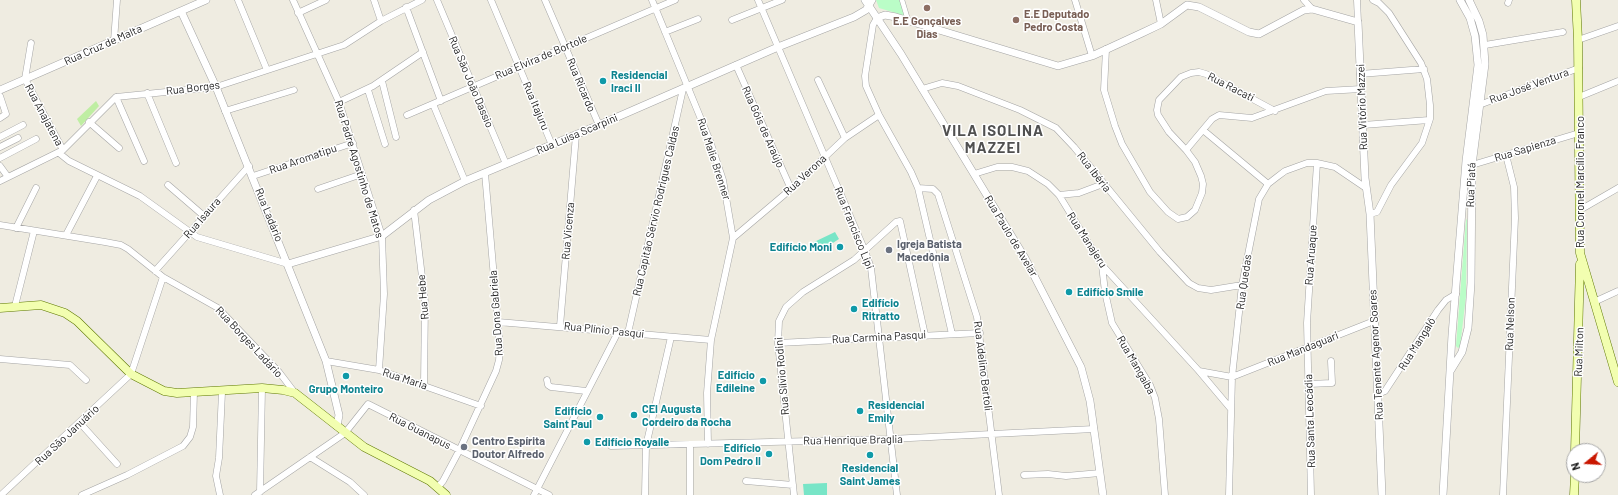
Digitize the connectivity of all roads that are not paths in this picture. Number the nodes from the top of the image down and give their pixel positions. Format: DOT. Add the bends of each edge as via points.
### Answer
graph roads {
  1 [pos="117,0"];
  2 [pos="206,0"];
  3 [pos="238,0"];
  4 [pos="293,0"];
  5 [pos="326,0"];
  6 [pos="374,0"];
  7 [pos="422,0"];
  8 [pos="436,0"];
  9 [pos="491,0"];
  10 [pos="545,0"];
  11 [pos="652,0"];
  12 [pos="675,0"];
  13 [pos="758,0"];
  14 [pos="782,0"];
  15 [pos="902,0"];
  16 [pos="1075,0"];
  17 [pos="1156,0"];
  18 [pos="1304,0"];
  19 [pos="1357,0"];
  20 [pos="1373,0"];
  21 [pos="1460,0"];
  22 [pos="1469,0"];
  23 [pos="1576,0"];
  24 [pos="869,2"];
  25 [pos="192,3"];
  26 [pos="406,7"];
  27 [pos="655,8"];
  28 [pos="762,8"];
  29 [pos="1312,10"];
  30 [pos="182,11"];
  31 [pos="298,13"];
  32 [pos="877,18"];
  33 [pos="698,19"];
  34 [pos="732,20"];
  35 [pos="908,20"];
  36 [pos="381,21"];
  37 [pos="1358,22"];
  38 [pos="1161,24"];
  39 [pos="1618,26"];
  40 [pos="665,32"];
  41 [pos="1562,32"];
  42 [pos="1578,40"];
  43 [pos="114,41"];
  44 [pos="31,42"];
  45 [pos="1484,45"];
  46 [pos="565,47"];
  47 [pos="778,47"];
  48 [pos="1106,50"];
  49 [pos="423,52"];
  50 [pos="318,54"];
  51 [pos="1092,56"];
  52 [pos="736,65"];
  53 [pos="519,66"];
  54 [pos="1579,68"];
  55 [pos="1424,69"];
  56 [pos="267,70"];
  57 [pos="1360,74"];
  58 [pos="25,79"];
  59 [pos="818,80"];
  60 [pos="382,81"];
  61 [pos="1618,81"];
  62 [pos="472,86"];
  63 [pos="216,87"];
  64 [pos="686,88"];
  65 [pos="922,89"];
  66 [pos="1361,89"];
  67 [pos="0,90"];
  68 [pos="294,90"];
  69 [pos="368,90"];
  70 [pos="147,94"];
  71 [pos="0,96"];
  72 [pos="116,97"];
  73 [pos="1579,97"];
  74 [pos="440,100"];
  75 [pos="339,102"];
  76 [pos="432,104"];
  77 [pos="1479,105"];
  78 [pos="225,111"];
  79 [pos="1275,111"];
  80 [pos="407,115"];
  81 [pos="879,115"];
  82 [pos="0,118"];
  83 [pos="1429,120"];
  84 [pos="89,122"];
  85 [pos="23,125"];
  86 [pos="599,125"];
  87 [pos="1362,125"];
  88 [pos="1203,130"];
  89 [pos="1580,133"];
  90 [pos="576,135"];
  91 [pos="0,137"];
  92 [pos="396,137"];
  93 [pos="18,138"];
  94 [pos="845,138"];
  95 [pos="36,139"];
  96 [pos="353,143"];
  97 [pos="385,144"];
  98 [pos="552,145"];
  99 [pos="0,147"];
  100 [pos="119,148"];
  101 [pos="1186,150"];
  102 [pos="61,151"];
  103 [pos="1506,155"];
  104 [pos="825,157"];
  105 [pos="0,158"];
  106 [pos="144,161"];
  107 [pos="176,163"];
  108 [pos="1317,163"];
  109 [pos="506,164"];
  110 [pos="1472,165"];
  111 [pos="0,166"];
  112 [pos="249,166"];
  113 [pos="485,173"];
  114 [pos="362,174"];
  115 [pos="974,174"];
  116 [pos="97,176"];
  117 [pos="253,176"];
  118 [pos="8,178"];
  119 [pos="465,181"];
  120 [pos="0,182"];
  121 [pos="1103,184"];
  122 [pos="1268,184"];
  123 [pos="168,185"];
  124 [pos="36,188"];
  125 [pos="918,188"];
  126 [pos="1366,188"];
  127 [pos="1618,188"];
  128 [pos="318,189"];
  129 [pos="791,189"];
  130 [pos="1059,195"];
  131 [pos="414,210"];
  132 [pos="1580,210"];
  133 [pos="1370,214"];
  134 [pos="204,216"];
  135 [pos="0,225"];
  136 [pos="16,228"];
  137 [pos="34,231"];
  138 [pos="189,233"];
  139 [pos="66,235"];
  140 [pos="382,236"];
  141 [pos="733,238"];
  142 [pos="865,251"];
  143 [pos="1580,253"];
  144 [pos="288,264"];
  145 [pos="1102,265"];
  146 [pos="156,271"];
  147 [pos="1113,276"];
  148 [pos="163,277"];
  149 [pos="1104,285"];
  150 [pos="1242,285"];
  151 [pos="1618,291"];
  152 [pos="1456,294"];
  153 [pos="1594,302"];
  154 [pos="1580,303"];
  155 [pos="15,306"];
  156 [pos="0,308"];
  157 [pos="1374,321"];
  158 [pos="498,322"];
  159 [pos="560,326"];
  160 [pos="618,332"];
  161 [pos="628,333"];
  162 [pos="980,333"];
  163 [pos="952,334"];
  164 [pos="925,335"];
  165 [pos="670,337"];
  166 [pos="880,337"];
  167 [pos="711,340"];
  168 [pos="778,343"];
  169 [pos="1307,348"];
  170 [pos="1451,350"];
  171 [pos="1461,356"];
  172 [pos="0,359"];
  173 [pos="326,361"];
  174 [pos="1331,361"];
  175 [pos="379,370"];
  176 [pos="1199,370"];
  177 [pos="1451,370"];
  178 [pos="131,374"];
  179 [pos="1232,377"];
  180 [pos="86,380"];
  181 [pos="547,380"];
  182 [pos="1618,382"];
  183 [pos="1309,384"];
  184 [pos="424,385"];
  185 [pos="262,388"];
  186 [pos="586,391"];
  187 [pos="194,392"];
  188 [pos="222,392"];
  189 [pos="295,393"];
  190 [pos="1378,394"];
  191 [pos="481,406"];
  192 [pos="1231,409"];
  193 [pos="80,423"];
  194 [pos="337,426"];
  195 [pos="1094,429"];
  196 [pos="346,433"];
  197 [pos="992,434"];
  198 [pos="890,439"];
  199 [pos="788,441"];
  200 [pos="1575,443"];
  201 [pos="708,444"];
  202 [pos="690,445"];
  203 [pos="611,446"];
  204 [pos="646,446"];
  205 [pos="459,451"];
  206 [pos="310,456"];
  207 [pos="117,464"];
  208 [pos="1100,473"];
  209 [pos="1024,476"];
  210 [pos="746,482"];
  211 [pos="1575,483"];
  212 [pos="793,485"];
  213 [pos="438,487"];
  214 [pos="535,492"];
  215 [pos="258,493"];
  216 [pos="1,495"];
  217 [pos="82,495"];
  218 [pos="220,495"];
  219 [pos="364,495"];
  220 [pos="446,495"];
  221 [pos="549,495"];
  222 [pos="645,495"];
  223 [pos="690,495"];
  224 [pos="794,495"];
  225 [pos="897,495"];
  226 [pos="999,495"];
  227 [pos="1103,495"];
  228 [pos="1165,495"];
  229 [pos="1229,495"];
  230 [pos="1311,495"];
  231 [pos="1382,495"];
  232 [pos="1443,495"];
  233 [pos="1504,495"];
  234 [pos="1574,495"];
  1 -- 43 [label="street"];
  2 -- 25 [label="street, Rua Cruz de Malta"];
  3 -- 56 [label="street"];
  4 -- 31 [label="street, Rua Padre Agostinho de Matos"];
  5 -- 31 [label="street"];
  6 -- 36 [label="street"];
  7 -- 26 [label="street, Rua Borges"];
  8 -- 62 [label="street, Rua São João Dassio"];
  9 -- 53 [label="street, Rua Itajuru"];
  10 -- 46 [label="street, Rua Ricardo"];
  11 -- 27 [label="street, Rua Malie Brenner"];
  12 -- 27 [label="street, Rua Elvira de Bortole"];
  13 -- 28 [label="street, Rua Francisco Lipi"];
  14 -- 28 [label="street"];
  15 -- 35 [label="street"];
  16 -- 51 [label="street"];
  17 -- 38 [label="street"];
  18 -- 29 [label="street"];
  19 -- 37 [label="street, Rua Vitório Mazzei"];
  20 -- 55 [label="street" via="1389,13"];
  21 -- 152 [label="street, Rua Piatá" via="1470,18 1475,36 1478,65 1468,138"];
  22 -- 45 [label="street, Rua Piatá" via="1479,22"];
  23 -- 42 [label="main road, Rua Coronel Marcílio Franco"];
  24 -- 32 [label="street, Rua Paulo de Avelar"];
  24 -- 47 [label="street, Rua Luísa Scarpini" via="854,17"];
  25 -- 30 [label="street, Rua Cruz de Malta"];
  26 -- 36 [label="street, Rua Borges"];
  26 -- 49 [label="street"];
  27 -- 40 [label="street, Rua Malie Brenner"];
  27 -- 46 [label="street, Rua Elvira de Bortole"];
  28 -- 34 [label="street"];
  28 -- 47 [label="street, Rua Francisco Lipi"];
  29 -- 37 [label="street"];
  29 -- 38 [label="street" via="1298,13 1259,34 1249,32 1191,4"];
  30 -- 43 [label="street, Rua Cruz de Malta"];
  30 -- 63 [label="street, Rua Ladário"];
  31 -- 50 [label="street, Rua Padre Agostinho de Matos"];
  32 -- 35 [label="street" via="885,14"];
  32 -- 65 [label="street, Rua Paulo de Avelar"];
  32 -- 81 [label="street" via="873,25 865,76 867,90"];
  33 -- 40 [label="street"];
  35 -- 51 [label="street" via="1055,65"];
  36 -- 50 [label="street, Rua Borges" via="344,45"];
  37 -- 57 [label="street, Rua Vitório Mazzei"];
  38 -- 48 [label="street"];
  39 -- 42 [label="street"];
  40 -- 64 [label="street, Rua Malie Brenner"];
  41 -- 45 [label="street"];
  42 -- 54 [label="main road, Rua Coronel Marcílio Franco"];
  43 -- 58 [label="street, Rua Cruz de Malta"];
  44 -- 58 [label="street"];
  45 -- 77 [label="street, Rua Piatá" via="1485,72"];
  46 -- 53 [label="street, Rua Elvira de Bortole"];
  46 -- 86 [label="street, Rua Ricardo"];
  47 -- 52 [label="street, Rua Luísa Scarpini"];
  47 -- 104 [label="street, Rua Francisco Lipi"];
  48 -- 51 [label="street"];
  48 -- 101 [label="street, Rua Racati" via="1104,90 1126,151 1150,192 1168,212 1183,219 1191,214 1202,193 1201,176"];
  49 -- 60 [label="street"];
  49 -- 74 [label="street"];
  50 -- 56 [label="street, Rua Borges"];
  50 -- 75 [label="street, Rua Padre Agostinho de Matos"];
  52 -- 64 [label="street, Rua Luísa Scarpini"];
  52 -- 129 [label="street, Rua Góis de Araújo"];
  53 -- 62 [label="street, Rua Elvira de Bortole"];
  53 -- 98 [label="street, Rua Itajuru"];
  54 -- 73 [label="main road, Rua Coronel Marcílio Franco"];
  54 -- 77 [label="street, Rua José Ventura"];
  55 -- 57 [label="street"];
  55 -- 83 [label="street" via="1430,98"];
  56 -- 63 [label="street, Rua Borges"];
  57 -- 66 [label="street, Rua Vitório Mazzei"];
  58 -- 67 [label="street, Rua Cruz de Malta"];
  58 -- 102 [label="street, Rua Anajatena"];
  59 -- 94 [label="street"];
  60 -- 69 [label="street"];
  60 -- 92 [label="street"];
  61 -- 73 [label="street"];
  62 -- 74 [label="street, Rua Elvira de Bortole"];
  62 -- 109 [label="street, Rua São João Dassio"];
  63 -- 70 [label="street, Rua Borges"];
  63 -- 78 [label="street, Rua Ladário"];
  64 -- 86 [label="street, Rua Luísa Scarpini"];
  64 -- 141 [label="street, Rua Malie Brenner" via="710,141 723,180"];
  64 -- 161 [label="street, Rua Capitão Sérvio Rodrigues Caldas"];
  65 -- 115 [label="street, Rua Paulo de Avelar"];
  65 -- 121 [label="street, Rua Ibéria" via="942,83 958,86 1048,124 1066,138"];
  66 -- 79 [label="street" via="1326,91"];
  66 -- 87 [label="street, Rua Vitório Mazzei"];
  68 -- 78 [label="street"];
  69 -- 75 [label="street"];
  69 -- 97 [label="street"];
  70 -- 72 [label="street, Rua Borges"];
  70 -- 107 [label="street"];
  71 -- 82 [label="street" via="6,114"];
  72 -- 84 [label="street"];
  72 -- 106 [label="street"];
  73 -- 89 [label="main road, Rua Coronel Marcílio Franco"];
  74 -- 76 [label="street, Rua Elvira de Bortole"];
  75 -- 96 [label="street, Rua Padre Agostinho de Matos"];
  76 -- 80 [label="street, Rua Elvira de Bortole"];
  76 -- 119 [label="street"];
  77 -- 110 [label="street, Rua Piatá"];
  78 -- 112 [label="street, Rua Ladário"];
  79 -- 88 [label="street" via="1248,118 1219,115"];
  79 -- 101 [label="street, Rua Racati" via="1206,74 1188,73 1159,100 1157,110 1169,132"];
  81 -- 94 [label="street, Rua Verona"];
  81 -- 125 [label="street" via="912,172"];
  83 -- 87 [label="street"];
  83 -- 133 [label="street" via="1420,147 1391,185 1377,212"];
  84 -- 100 [label="street"];
  84 -- 102 [label="street"];
  85 -- 91 [label="street"];
  86 -- 90 [label="street, Rua Luísa Scarpini"];
  87 -- 126 [label="street, Rua Vitório Mazzei"];
  88 -- 101 [label="street"];
  88 -- 122 [label="street"];
  89 -- 103 [label="street, Rua Sapienza"];
  89 -- 132 [label="main road, Rua Coronel Marcílio Franco"];
  90 -- 98 [label="street, Rua Luísa Scarpini"];
  90 -- 159 [label="street, Rua Vicenza"];
  93 -- 99 [label="street"];
  94 -- 104 [label="street, Rua Verona"];
  95 -- 105 [label="street"];
  96 -- 114 [label="street, Rua Padre Agostinho de Matos"];
  96 -- 117 [label="street, Rua Aromatipu"];
  98 -- 109 [label="street, Rua Luísa Scarpini"];
  102 -- 116 [label="street" via="69,161"];
  102 -- 118 [label="street"];
  103 -- 110 [label="street, Rua Sapienza"];
  103 -- 233 [label="street, Rua Nelson" via="1514,187 1515,218"];
  104 -- 129 [label="street, Rua Verona"];
  104 -- 142 [label="street, Rua Francisco Lipi"];
  108 -- 122 [label="street, Rua Quedas" via="1294,167"];
  108 -- 126 [label="street, Rua Quedas" via="1335,167"];
  108 -- 169 [label="street, Rua Aruaque"];
  109 -- 113 [label="street, Rua Luísa Scarpini"];
  110 -- 171 [label="street, Rua Piatá" via="1471,283 1468,328"];
  111 -- 118 [label="street"];
  112 -- 117 [label="street, Rua Ladário"];
  112 -- 134 [label="street, Rua Isaura"];
  113 -- 119 [label="street, Rua Luísa Scarpini"];
  113 -- 158 [label="street, Rua Dona Gabriela"];
  114 -- 128 [label="street"];
  114 -- 140 [label="street, Rua Padre Agostinho de Matos"];
  115 -- 130 [label="street, Rua Manajeru" via="997,167 1012,167 1036,175"];
  115 -- 195 [label="street, Rua Paulo de Avelar" via="1025,258 1081,367"];
  116 -- 138 [label="street" via="140,196"];
  116 -- 139 [label="street"];
  117 -- 144 [label="street, Rua Ladário"];
  118 -- 120 [label="street"];
  119 -- 131 [label="street, Rua Luísa Scarpini"];
  121 -- 130 [label="street" via="1079,193"];
  121 -- 150 [label="street, Rua Ibéria" via="1189,283 1205,289"];
  122 -- 150 [label="street, Rua Quedas" via="1256,208"];
  123 -- 134 [label="street"];
  124 -- 136 [label="street"];
  125 -- 162 [label="street, Rua Adelino Bertoli" via="933,189 938,194"];
  125 -- 163 [label="street"];
  126 -- 133 [label="street, Rua Vitório Mazzei"];
  127 -- 132 [label="street"];
  129 -- 141 [label="street, Rua Verona"];
  130 -- 145 [label="street, Rua Manajeru"];
  131 -- 140 [label="street, Rua Luísa Scarpini"];
  131 -- 184 [label="street, Rua Hebe" via="425,302"];
  132 -- 143 [label="main road, Rua Coronel Marcílio Franco"];
  133 -- 157 [label="street, Rua Tenente Agenor Soares"];
  134 -- 138 [label="street, Rua Isaura"];
  135 -- 136 [label="street, Rua Borges Ladário"];
  136 -- 137 [label="street, Rua Borges Ladário"];
  137 -- 139 [label="street, Rua Borges Ladário"];
  137 -- 155 [label="street"];
  138 -- 144 [label="street"];
  138 -- 146 [label="street, Rua Isaura"];
  139 -- 146 [label="street, Rua Borges Ladário" via="121,245"];
  140 -- 144 [label="street, Rua Luísa Scarpini"];
  140 -- 175 [label="street, Rua Padre Agostinho de Matos" via="384,294"];
  141 -- 167 [label="street, Rua Malie Brenner"];
  142 -- 164 [label="street, Rua Sílvio Rodini" via="896,222 900,222"];
  142 -- 166 [label="street, Rua Francisco Lipi" via="872,275"];
  142 -- 168 [label="street, Rua Sílvio Rodini" via="803,292 786,307 779,321"];
  143 -- 153 [label="main road, Rua Coronel Marcílio Franco"];
  143 -- 154 [label="main road, Rua Milton"];
  144 -- 173 [label="street, Rua Ladário"];
  145 -- 147 [label="street, Rua Manajeru"];
  145 -- 149 [label="street, Rua Mangaíba"];
  146 -- 148 [label="street, Rua Borges Ladário"];
  147 -- 149 [label="street"];
  147 -- 176 [label="street, Rua Manajeru"];
  148 -- 178 [label="street"];
  148 -- 189 [label="street, Rua Borges Ladário" via="218,308 279,372"];
  149 -- 228 [label="street, Rua Mangaíba" via="1112,323 1150,385 1155,398"];
  150 -- 179 [label="street, Rua Quedas"];
  151 -- 153 [label="street"];
  152 -- 170 [label="street, Rua Piatá"];
  152 -- 190 [label="street, Rua Mangalô" via="1446,300 1396,377 1385,391"];
  153 -- 154 [label="main road" via="1586,298"];
  153 -- 182 [label="main road, Rua Coronel Marcílio Franco"];
  154 -- 200 [label="main road, Rua Milton"];
  155 -- 156 [label="main road"];
  155 -- 178 [label="main road" via="41,305 65,313 77,321"];
  157 -- 169 [label="street, Rua Mandaguari"];
  157 -- 190 [label="street, Rua Tenente Agenor Soares"];
  158 -- 159 [label="street, Rua Plínio Pasqui"];
  158 -- 191 [label="street, Rua Dona Gabriela" via="499,360"];
  159 -- 160 [label="street, Rua Plínio Pasqui"];
  160 -- 161 [label="street, Rua Plínio Pasqui"];
  160 -- 186 [label="street"];
  161 -- 165 [label="street, Rua Plínio Pasqui"];
  162 -- 163 [label="street, Rua Carmina Pasqui"];
  162 -- 197 [label="street, Rua Adelino Bertoli"];
  163 -- 164 [label="street, Rua Carmina Pasqui"];
  164 -- 166 [label="street, Rua Carmina Pasqui"];
  165 -- 167 [label="street, Rua Plínio Pasqui"];
  165 -- 204 [label="street"];
  166 -- 168 [label="street, Rua Carmina Pasqui"];
  166 -- 198 [label="street, Rua Francisco Lipi"];
  167 -- 201 [label="street, Rua Malie Brenner" via="707,393"];
  168 -- 199 [label="street, Rua Sílvio Rodini"];
  169 -- 179 [label="street, Rua Mandaguari"];
  169 -- 183 [label="street, Rua Santa Leocádia"];
  170 -- 171 [label="street" via="1456,356"];
  170 -- 177 [label="street, Rua Piatá"];
  171 -- 177 [label="street, Rua Piatá"];
  172 -- 180 [label="street" via="70,365"];
  173 -- 175 [label="street, Rua Maria"];
  173 -- 194 [label="street, Rua Ladário" via="339,415"];
  174 -- 183 [label="street" via="1332,382"];
  175 -- 184 [label="street, Rua Maria"];
  176 -- 179 [label="street"];
  176 -- 192 [label="street, Rua Manajeru"];
  177 -- 232 [label="street, Rua Piatá"];
  178 -- 187 [label="main road" via="164,391"];
  178 -- 193 [label="street, Rua São Januário"];
  179 -- 192 [label="street, Rua Quedas"];
  181 -- 186 [label="street" via="551,387"];
  183 -- 230 [label="street, Rua Santa Leocádia"];
  184 -- 191 [label="street, Rua Maria"];
  185 -- 188 [label="main road"];
  185 -- 189 [label="main road"];
  185 -- 215 [label="street"];
  186 -- 214 [label="street"];
  187 -- 188 [label="main road"];
  187 -- 217 [label="street" via="193,427 190,437 183,446"];
  188 -- 218 [label="street" via="216,476"];
  189 -- 194 [label="main road"];
  190 -- 231 [label="street, Rua Tenente Agenor Soares"];
  191 -- 205 [label="street, Rua Dona Gabriela"];
  192 -- 229 [label="street, Rua Quedas"];
  193 -- 207 [label="street"];
  193 -- 216 [label="street, Rua São Januário"];
  194 -- 196 [label="main road"];
  195 -- 197 [label="street, Rua Henrique Braglia"];
  195 -- 208 [label="street, Rua Paulo de Avelar"];
  196 -- 205 [label="street, Rua Guanapus" via="368,404"];
  196 -- 206 [label="street"];
  196 -- 213 [label="main road" via="364,447"];
  197 -- 198 [label="street, Rua Henrique Braglia"];
  197 -- 226 [label="street, Rua Adelino Bertoli"];
  198 -- 199 [label="street, Rua Henrique Braglia"];
  198 -- 225 [label="street, Rua Francisco Lipi"];
  199 -- 201 [label="street, Rua Henrique Braglia"];
  199 -- 212 [label="street, Rua Sílvio Rodini"];
  201 -- 202 [label="street, Rua Henrique Braglia"];
  202 -- 204 [label="street, Rua Henrique Braglia"];
  202 -- 223 [label="street"];
  203 -- 204 [label="street, Rua Henrique Braglia"];
  204 -- 222 [label="street"];
  205 -- 213 [label="street, Rua Dona Gabriela"];
  205 -- 214 [label="street, Rua Guanapus"];
  206 -- 215 [label="street"];
  206 -- 219 [label="street" via="350,482"];
  208 -- 209 [label="street"];
  208 -- 227 [label="street, Rua Paulo de Avelar"];
  210 -- 212 [label="street"];
  211 -- 234 [label="main road"];
  212 -- 224 [label="street, Rua Sílvio Rodini"];
  213 -- 220 [label="main road"];
  214 -- 221 [label="street, Rua Guanapus"];
}
